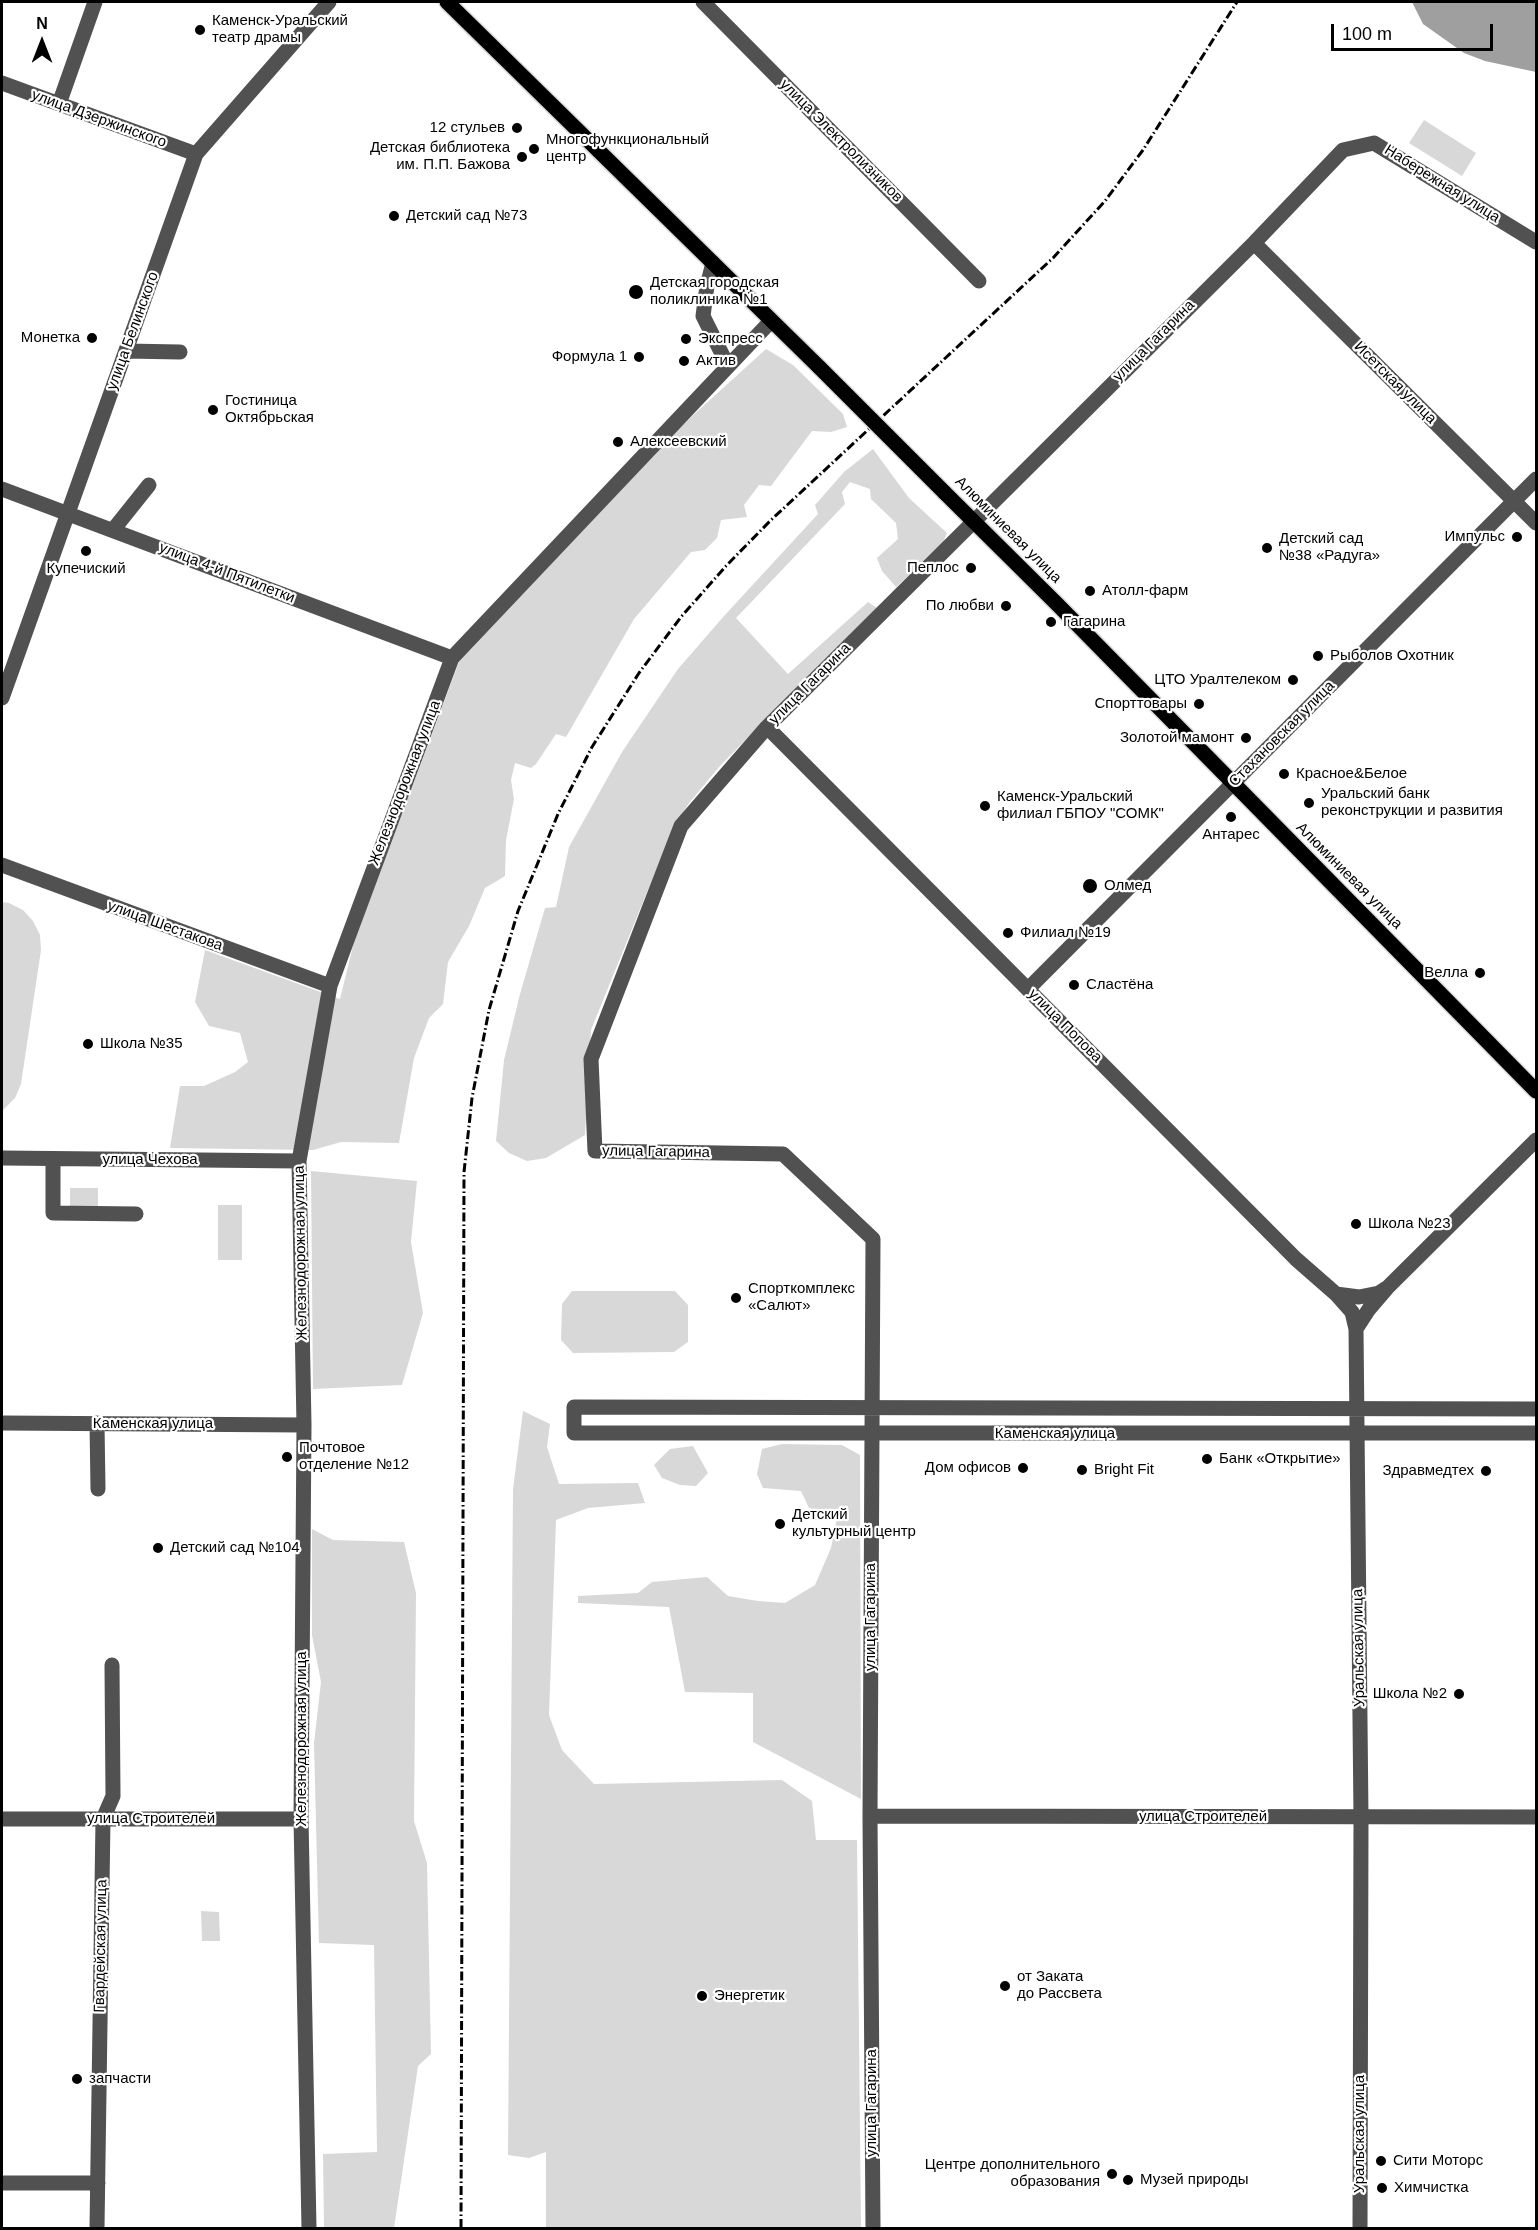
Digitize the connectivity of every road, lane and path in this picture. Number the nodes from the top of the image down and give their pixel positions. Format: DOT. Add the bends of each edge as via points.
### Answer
graph roads {
  1 [pos="95,2"];
  2 [pos="329,2"];
  3 [pos="447,2"];
  4 [pos="703,2"];
  5 [pos="2,84"];
  6 [pos="58,104"];
  7 [pos="1343,150"];
  8 [pos="196,154"];
  9 [pos="1536,242"];
  10 [pos="1254,243"];
  11 [pos="712,263"];
  12 [pos="979,281"];
  13 [pos="771,321"];
  14 [pos="126,351"];
  15 [pos="180,352"];
  16 [pos="728,366"];
  17 [pos="1536,480"];
  18 [pos="149,484"];
  19 [pos="2,489"];
  20 [pos="1515,501"];
  21 [pos="69,513"];
  22 [pos="972,521"];
  23 [pos="1536,523"];
  24 [pos="113,530"];
  25 [pos="452,658"];
  26 [pos="2,698"];
  27 [pos="767,727"];
  28 [pos="1233,784"];
  29 [pos="2,865"];
  30 [pos="330,986"];
  31 [pos="1028,989"];
  32 [pos="1536,1091"];
  33 [pos="1536,1140"];
  34 [pos="2,1158"];
  35 [pos="53,1159"];
  36 [pos="299,1161"];
  37 [pos="136,1214"];
  38 [pos="1387,1288"];
  39 [pos="1336,1294"];
  40 [pos="1356,1329"];
  41 [pos="872,1407"];
  42 [pos="1356,1408"];
  43 [pos="1536,1409"];
  44 [pos="2,1423"];
  45 [pos="97,1423"];
  46 [pos="304,1425"];
  47 [pos="1536,1433"];
  48 [pos="871,1434"];
  49 [pos="1356,1434"];
  50 [pos="98,1489"];
  51 [pos="111,1665"];
  52 [pos="870,1816"];
  53 [pos="1361,1817"];
  54 [pos="1536,1817"];
  55 [pos="103,1818"];
  56 [pos="2,1819"];
  57 [pos="301,1819"];
  58 [pos="2,2183"];
  59 [pos="98,2183"];
  60 [pos="97,2229"];
  61 [pos="309,2229"];
  62 [pos="873,2229"];
  63 [pos="1360,2229"];
  1 -- 6 [label="street"];
  2 -- 8 [label="street, улица Белинского"];
  3 -- 11 [label="main road, Алюминиевая улица"];
  4 -- 12 [label="street, улица Электролизников"];
  5 -- 6 [label="street, улица Дзержинского"];
  6 -- 8 [label="street, улица Дзержинского"];
  7 -- 9 [label="street, Набережная улица" via="1374,143"];
  7 -- 10 [label="street, улица Гагарина"];
  8 -- 14 [label="street, улица Белинского"];
  10 -- 20 [label="street, Исетская улица"];
  10 -- 22 [label="street, улица Гагарина"];
  11 -- 13 [label="main road, Алюминиевая улица"];
  11 -- 16 [label="street" via="703,316"];
  13 -- 16 [label="street, Железнодорожная улица"];
  13 -- 22 [label="main road, Алюминиевая улица, bridge"];
  14 -- 15 [label="street"];
  14 -- 21 [label="street, улица Белинского"];
  16 -- 25 [label="street, Железнодорожная улица"];
  17 -- 20 [label="street, Стахановская улица"];
  18 -- 24 [label="street"];
  19 -- 21 [label="street, улица 4-й Пятилетки"];
  20 -- 23 [label="street, Исетская улица"];
  20 -- 28 [label="street, Стахановская улица"];
  21 -- 24 [label="street, улица 4-й Пятилетки"];
  21 -- 26 [label="street, улица Белинского"];
  22 -- 27 [label="street, улица Гагарина"];
  22 -- 28 [label="main road, Алюминиевая улица"];
  24 -- 25 [label="street, улица 4-й Пятилетки"];
  25 -- 30 [label="street, Железнодорожная улица"];
  27 -- 31 [label="street, улица Попова"];
  27 -- 41 [label="street, улица Гагарина" via="681,826 591,1059 595,1151 783,1154 873,1239"];
  28 -- 31 [label="street, Стахановская улица"];
  28 -- 32 [label="main road, Алюминиевая улица"];
  29 -- 30 [label="street, улица Шестакова"];
  30 -- 36 [label="street, Железнодорожная улица"];
  31 -- 39 [label="street, улица Попова"];
  33 -- 38 [label="street"];
  34 -- 35 [label="street, улица Чехова"];
  35 -- 36 [label="street, улица Чехова"];
  35 -- 37 [label="street" via="53,1213"];
  36 -- 46 [label="street, Железнодорожная улица"];
  38 -- 39 [label="street" via="1359,1297"];
  38 -- 40 [label="street"];
  39 -- 40 [label="street, улица Попова" via="1352,1312"];
  40 -- 42 [label="street, Уральская улица"];
  41 -- 42 [label="street, Каменская улица"];
  41 -- 48 [label="street, улица Гагарина"];
  41 -- 48 [label="street, Каменская улица" via="574,1407 574,1433"];
  42 -- 43 [label="street, Каменская улица"];
  42 -- 49 [label="street, Уральская улица"];
  44 -- 45 [label="street, Каменская улица"];
  45 -- 46 [label="street, Каменская улица"];
  45 -- 50 [label="street"];
  46 -- 57 [label="street, Железнодорожная улица"];
  47 -- 49 [label="street, Каменская улица"];
  48 -- 49 [label="street, Каменская улица"];
  48 -- 52 [label="street, улица Гагарина"];
  49 -- 53 [label="street, Уральская улица"];
  51 -- 55 [label="street, Гвардейская улица" via="113,1796"];
  52 -- 53 [label="street, улица Строителей"];
  52 -- 62 [label="street, улица Гагарина"];
  53 -- 54 [label="street, улица Строителей"];
  53 -- 63 [label="street, Уральская улица"];
  55 -- 56 [label="street, улица Строителей"];
  55 -- 57 [label="street, улица Строителей"];
  55 -- 59 [label="street, Гвардейская улица"];
  57 -- 61 [label="street, Железнодорожная улица"];
  58 -- 59 [label="street"];
  59 -- 60 [label="street, Гвардейская улица"];
}
